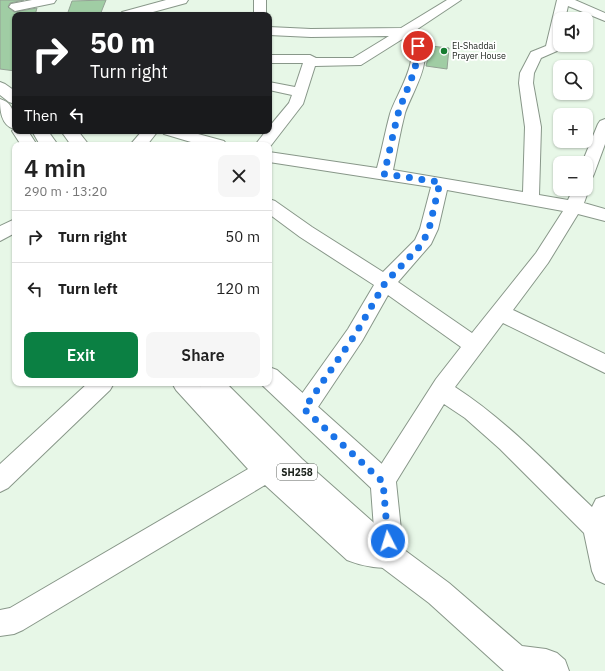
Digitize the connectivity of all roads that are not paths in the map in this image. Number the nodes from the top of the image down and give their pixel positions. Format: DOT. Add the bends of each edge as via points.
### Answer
graph roads {
  1 [pos="50,0"];
  2 [pos="181,0"];
  3 [pos="260,0"];
  4 [pos="455,0"];
  5 [pos="564,0"];
  6 [pos="161,2"];
  7 [pos="15,7"];
  8 [pos="135,12"];
  9 [pos="260,12"];
  10 [pos="605,17"];
  11 [pos="272,31"];
  12 [pos="404,32"];
  13 [pos="311,34"];
  14 [pos="272,58"];
  15 [pos="310,60"];
  16 [pos="0,87"];
  17 [pos="272,87"];
  18 [pos="301,92"];
  19 [pos="12,97"];
  20 [pos="0,104"];
  21 [pos="12,120"];
  22 [pos="605,124"];
  23 [pos="272,133"];
  24 [pos="71,134"];
  25 [pos="147,134"];
  26 [pos="181,134"];
  27 [pos="271,134"];
  28 [pos="78,142"];
  29 [pos="141,142"];
  30 [pos="209,142"];
  31 [pos="264,142"];
  32 [pos="593,156"];
  33 [pos="272,157"];
  34 [pos="384,174"];
  35 [pos="440,182"];
  36 [pos="577,198"];
  37 [pos="531,199"];
  38 [pos="272,207"];
  39 [pos="605,215"];
  40 [pos="12,226"];
  41 [pos="0,234"];
  42 [pos="385,283"];
  43 [pos="501,313"];
  44 [pos="475,346"];
  45 [pos="605,364"];
  46 [pos="272,380"];
  47 [pos="100,386"];
  48 [pos="186,386"];
  49 [pos="213,386"];
  50 [pos="458,400"];
  51 [pos="304,409"];
  52 [pos="267,471"];
  53 [pos="0,480"];
  54 [pos="383,482"];
  55 [pos="600,518"];
  56 [pos="390,556"];
  57 [pos="605,571"];
  58 [pos="0,623"];
  59 [pos="513,667"];
  60 [pos="554,671"];
  1 -- 7 [label="street"];
  2 -- 6 [label="main road"];
  3 -- 9 [label="street"];
  4 -- 12 [label="street"];
  5 -- 10 [label="street"];
  5 -- 37 [label="street" via="552,48 536,55 527,73 526,83 533,127"];
  6 -- 8 [label="main road"];
  11 -- 13 [label="street"];
  12 -- 13 [label="street"];
  12 -- 15 [label="street" via="356,62"];
  12 -- 34 [label="street" via="418,46 418,56 398,113"];
  13 -- 15 [label="street"];
  14 -- 15 [label="street"];
  15 -- 18 [label="street"];
  16 -- 19 [label="main road"];
  17 -- 18 [label="street"];
  18 -- 23 [label="street" via="296,104"];
  20 -- 21 [label="street"];
  22 -- 32 [label="street"];
  24 -- 28 [label="main road"];
  25 -- 29 [label="street"];
  26 -- 30 [label="street"];
  27 -- 31 [label="street"];
  33 -- 34 [label="street"];
  34 -- 35 [label="street"];
  35 -- 37 [label="street"];
  35 -- 42 [label="street" via="429,229 422,244"];
  36 -- 37 [label="street"];
  36 -- 39 [label="street"];
  36 -- 43 [label="street" via="542,258"];
  38 -- 42 [label="street"];
  40 -- 41 [label="street"];
  42 -- 44 [label="street"];
  42 -- 51 [label="street" via="355,335"];
  43 -- 44 [label="street"];
  43 -- 45 [label="street"];
  44 -- 50 [label="street"];
  46 -- 51 [label="main road"];
  47 -- 53 [label="street"];
  48 -- 52 [label="street" via="237,443"];
  49 -- 56 [label="main road, SH258" via="293,468"];
  50 -- 54 [label="street"];
  50 -- 55 [label="street" via="552,483"];
  51 -- 54 [label="main road"];
  52 -- 56 [label="street" via="356,552"];
  52 -- 58 [label="street" via="14,621"];
  54 -- 56 [label="main road"];
  55 -- 57 [label="street"];
  56 -- 59 [label="main road" via="439,593"];
  59 -- 60 [label="main road" via="546,664"];
}
